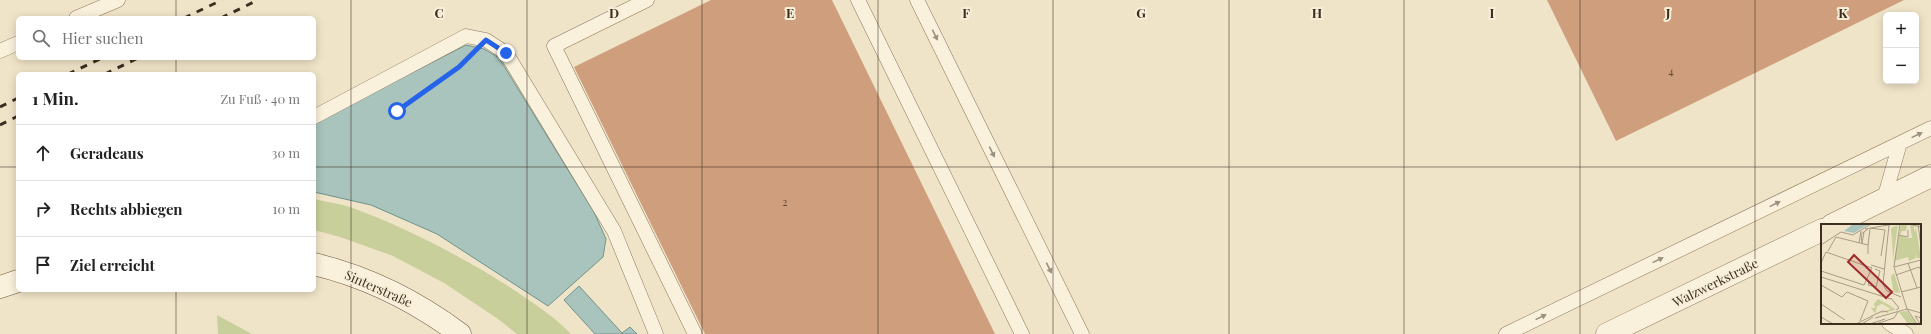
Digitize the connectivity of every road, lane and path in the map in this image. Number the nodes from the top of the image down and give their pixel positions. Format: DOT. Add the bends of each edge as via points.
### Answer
graph roads {
  1 [pos="118,0"];
  2 [pos="647,0"];
  3 [pos="858,0"];
  4 [pos="918,0"];
  5 [pos="81,16"];
  6 [pos="486,40"];
  7 [pos="16,45"];
  8 [pos="0,51"];
  9 [pos="397,111"];
  10 [pos="316,116"];
  11 [pos="1931,128"];
  12 [pos="1900,143"];
  13 [pos="1931,176"];
  14 [pos="1884,199"];
  15 [pos="1835,224"];
  16 [pos="1821,231"];
  17 [pos="316,264"];
  18 [pos="16,282"];
  19 [pos="0,287"];
  20 [pos="1891,324"];
  21 [pos="460,334"];
  22 [pos="656,334"];
  23 [pos="695,334"];
  24 [pos="1022,334"];
  25 [pos="1082,334"];
  26 [pos="1506,334"];
  27 [pos="1607,334"];
  28 [pos="1906,334"];
  1 -- 5 [label="lane"];
  2 -- 23 [label="lane" via="554,46"];
  3 -- 24 [label="lane"];
  4 -- 25 [label="lane, one-way"];
  6 -- 9 [label="path" via="459,67"];
  6 -- 10 [label="lane" via="466,36"];
  6 -- 22 [label="lane" via="506,53 614,231"];
  7 -- 8 [label="lane"];
  12 -- 11 [label="lane, one-way"];
  12 -- 14 [label="lane"];
  26 -- 12 [label="lane, one-way"];
  13 -- 14 [label="street, Walzwerkstraße"];
  14 -- 15 [label="street, Walzwerkstraße"];
  16 -- 27 [label="street, Walzwerkstraße"];
  17 -- 21 [label="street, Sinterstraße" via="393,292 435,315"];
  18 -- 19 [label="street"];
  20 -- 28 [label="lane"];
}
